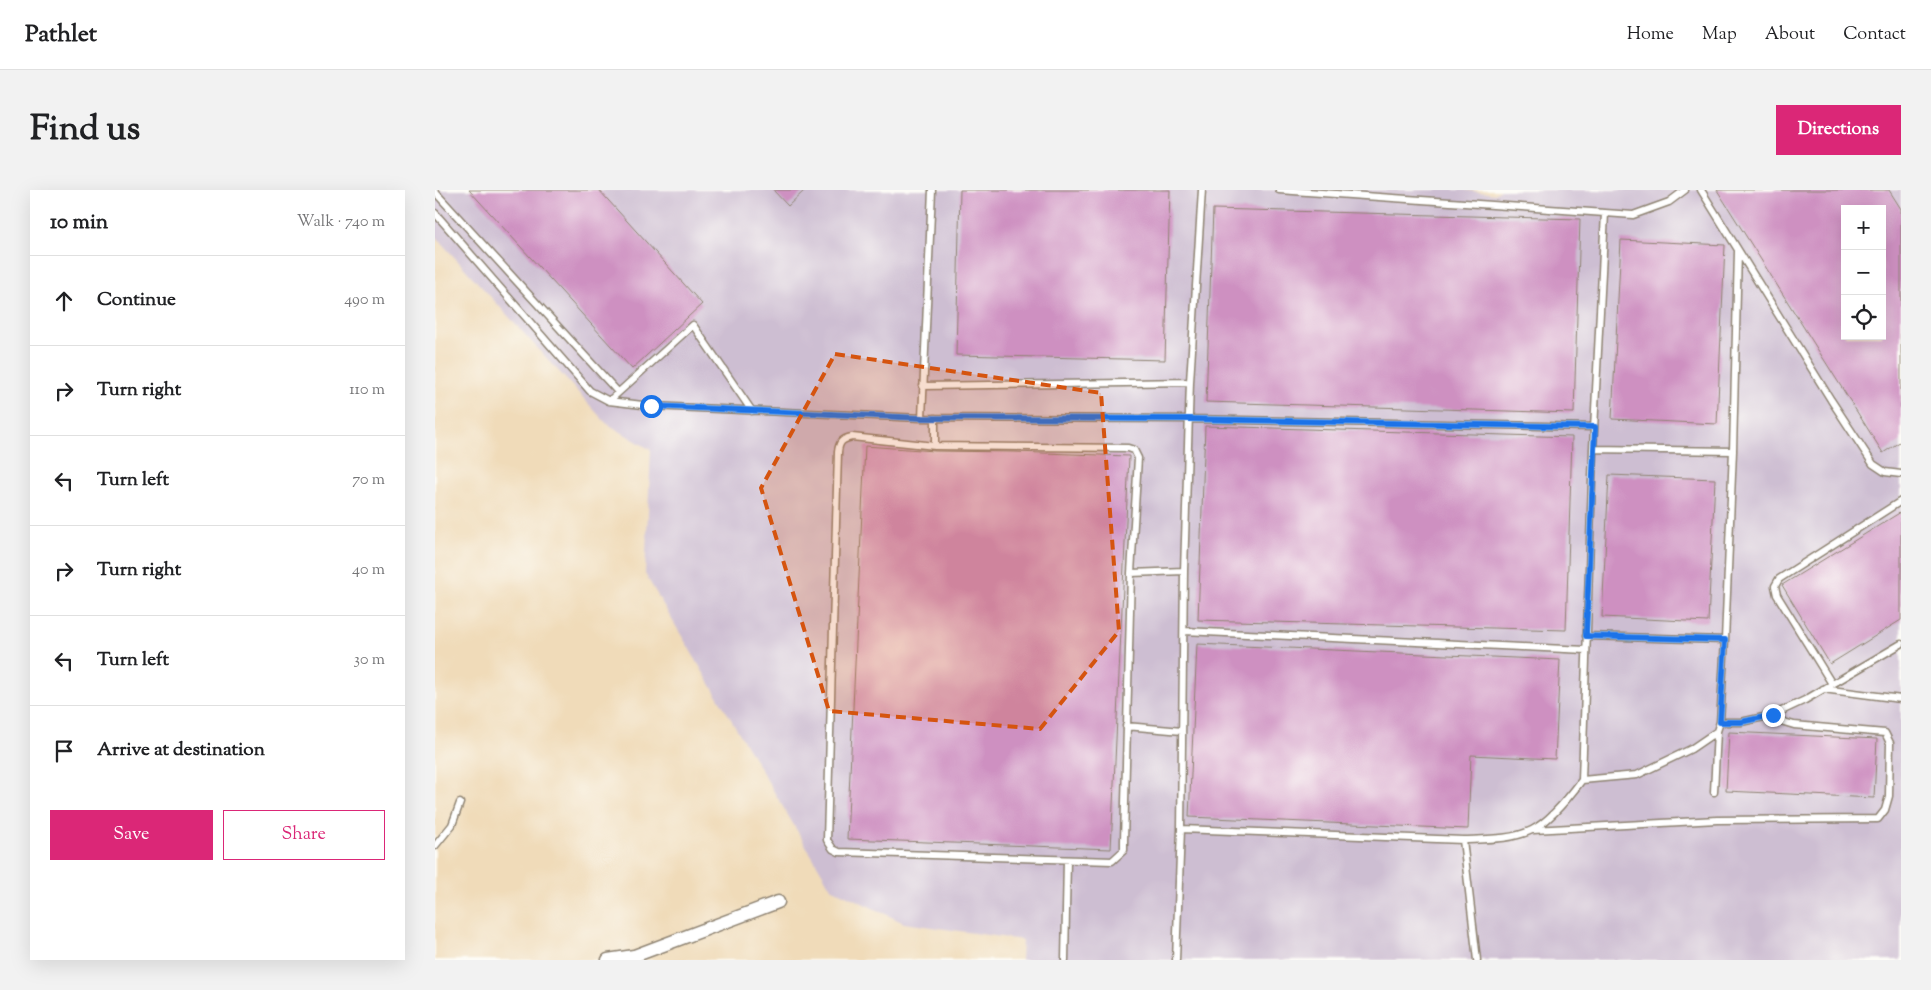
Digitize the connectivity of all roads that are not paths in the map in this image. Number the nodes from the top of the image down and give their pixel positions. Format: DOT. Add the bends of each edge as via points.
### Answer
graph roads {
  1 [pos="932,190"];
  2 [pos="1201,190"];
  3 [pos="1279,190"];
  4 [pos="1685,190"];
  5 [pos="1701,190"];
  6 [pos="435,192"];
  7 [pos="435,213"];
  8 [pos="1605,213"];
  9 [pos="1738,250"];
  10 [pos="1190,382"];
  11 [pos="923,386"];
  12 [pos="617,391"];
  13 [pos="609,401"];
  14 [pos="752,411"];
  15 [pos="922,418"];
  16 [pos="935,418"];
  17 [pos="1189,419"];
  18 [pos="1595,427"];
  19 [pos="935,446"];
  20 [pos="1593,449"];
  21 [pos="1733,451"];
  22 [pos="1901,474"];
  23 [pos="1901,501"];
  24 [pos="1184,571"];
  25 [pos="1131,573"];
  26 [pos="1184,631"];
  27 [pos="1586,636"];
  28 [pos="1725,640"];
  29 [pos="1901,644"];
  30 [pos="1586,650"];
  31 [pos="1832,684"];
  32 [pos="1823,689"];
  33 [pos="1901,699"];
  34 [pos="1773,715"];
  35 [pos="1720,722"];
  36 [pos="1126,726"];
  37 [pos="1181,731"];
  38 [pos="1717,731"];
  39 [pos="1582,780"];
  40 [pos="1714,792"];
  41 [pos="460,803"];
  42 [pos="1181,829"];
  43 [pos="1533,830"];
  44 [pos="1463,840"];
  45 [pos="435,846"];
  46 [pos="1067,860"];
  47 [pos="778,902"];
  48 [pos="608,960"];
  49 [pos="1065,960"];
  50 [pos="1177,960"];
  51 [pos="1477,960"];
  1 -- 11 [label="lane"];
  2 -- 10 [label="lane"];
  3 -- 8 [label="lane"];
  4 -- 8 [label="lane" via="1669,202 1633,215"];
  5 -- 9 [label="lane"];
  6 -- 12 [label="lane"];
  7 -- 13 [label="lane" via="590,391"];
  8 -- 18 [label="lane"];
  9 -- 21 [label="lane"];
  9 -- 22 [label="lane" via="1873,464 1885,472"];
  10 -- 11 [label="lane"];
  10 -- 17 [label="lane"];
  11 -- 15 [label="lane"];
  12 -- 13 [label="lane"];
  12 -- 14 [label="lane" via="693,325"];
  13 -- 14 [label="lane"];
  14 -- 15 [label="lane"];
  15 -- 16 [label="lane"];
  16 -- 17 [label="lane"];
  16 -- 19 [label="lane"];
  17 -- 18 [label="lane"];
  17 -- 24 [label="lane"];
  18 -- 20 [label="lane"];
  19 -- 25 [label="lane" via="1134,450 1138,458"];
  19 -- 46 [label="lane" via="852,437 839,443 827,840 839,852"];
  20 -- 21 [label="lane"];
  20 -- 27 [label="lane"];
  21 -- 28 [label="lane"];
  23 -- 31 [label="lane" via="1779,579 1775,586 1777,595"];
  24 -- 25 [label="lane"];
  24 -- 26 [label="lane"];
  25 -- 36 [label="lane"];
  26 -- 30 [label="lane"];
  26 -- 37 [label="lane"];
  27 -- 28 [label="lane"];
  27 -- 30 [label="lane"];
  28 -- 35 [label="lane"];
  29 -- 31 [label="lane"];
  30 -- 39 [label="lane"];
  31 -- 32 [label="lane"];
  32 -- 33 [label="lane"];
  32 -- 34 [label="lane"];
  34 -- 35 [label="lane" via="1741,722"];
  34 -- 43 [label="lane" via="1795,725 1885,733 1890,743 1889,796 1878,819 1717,820"];
  35 -- 38 [label="lane"];
  36 -- 37 [label="lane"];
  36 -- 46 [label="lane" via="1123,850 1112,861"];
  37 -- 42 [label="lane"];
  38 -- 39 [label="lane" via="1691,749 1637,775"];
  38 -- 40 [label="lane"];
  39 -- 43 [label="lane" via="1563,804"];
  41 -- 45 [label="lane" via="452,825"];
  42 -- 44 [label="lane"];
  42 -- 50 [label="lane"];
  43 -- 44 [label="lane" via="1504,838"];
  44 -- 51 [label="lane"];
  46 -- 49 [label="lane"];
  47 -- 48 [label="street" via="634,956"];
}
